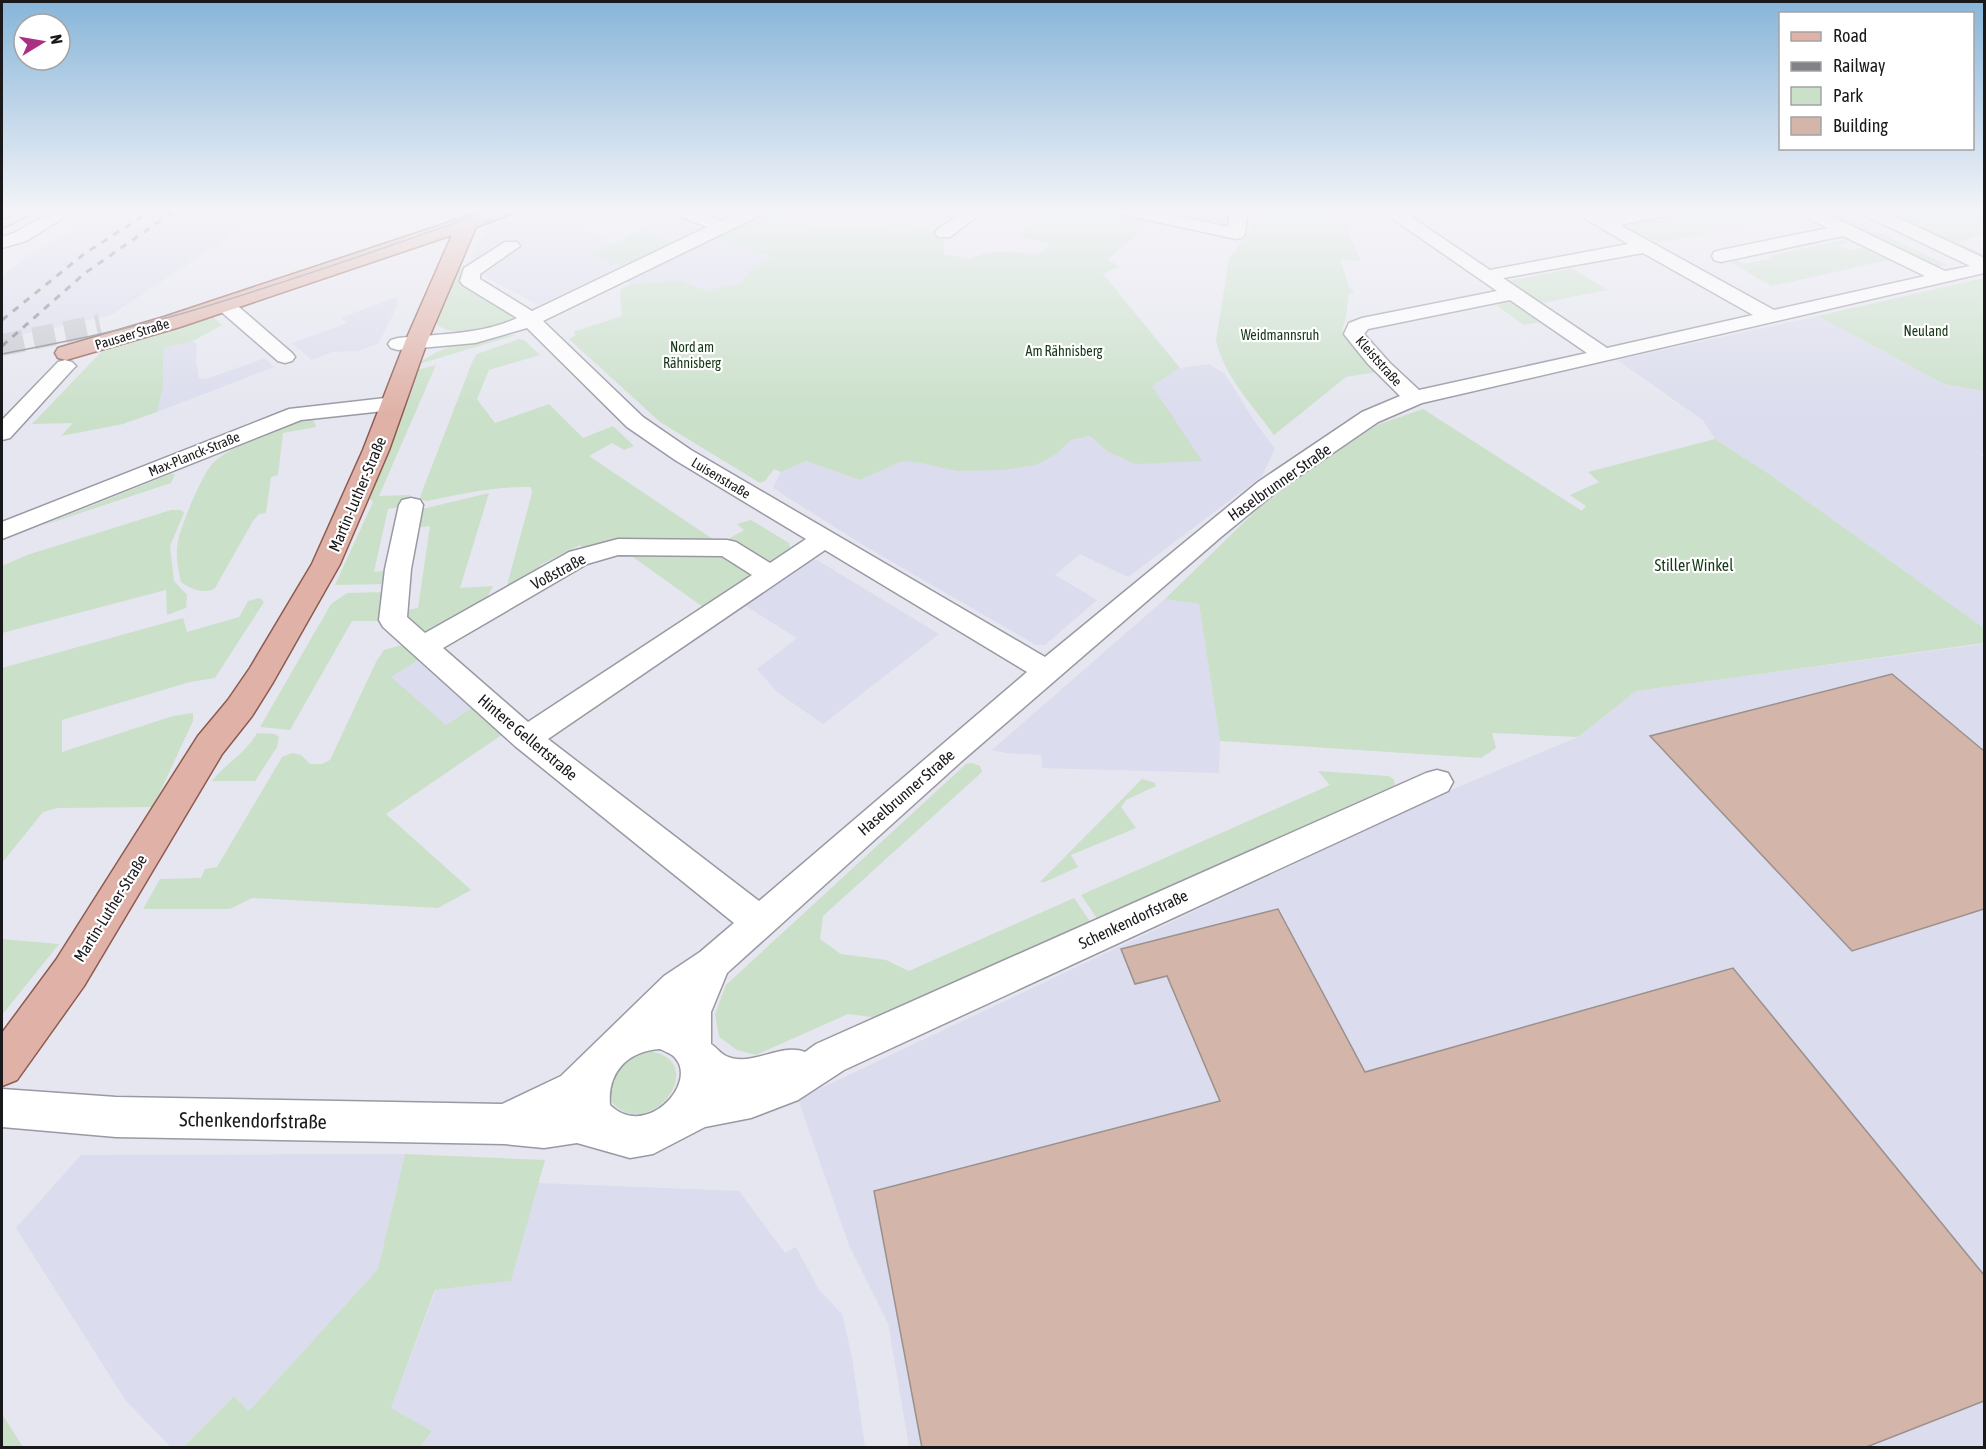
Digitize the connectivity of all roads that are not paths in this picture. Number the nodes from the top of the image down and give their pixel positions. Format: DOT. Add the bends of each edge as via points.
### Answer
graph roads {
  1 [pos="275,278"];
  2 [pos="309,278"];
  3 [pos="430,278"];
  4 [pos="436,278"];
  5 [pos="470,278"];
  6 [pos="616,278"];
  7 [pos="1488,278"];
  8 [pos="1700,278"];
  9 [pos="1944,278"];
  10 [pos="1512,294"];
  11 [pos="225,305"];
  12 [pos="1772,317"];
  13 [pos="528,320"];
  14 [pos="100,325"];
  15 [pos="407,343"];
  16 [pos="1604,355"];
  17 [pos="285,357"];
  18 [pos="66,359"];
  19 [pos="1415,398"];
  20 [pos="384,405"];
  21 [pos="2,433"];
  22 [pos="411,505"];
  23 [pos="2,531"];
  24 [pos="823,540"];
  25 [pos="771,575"];
  26 [pos="423,646"];
  27 [pos="1047,671"];
  28 [pos="526,738"];
  29 [pos="1437,782"];
  30 [pos="759,922"];
  31 [pos="713,963"];
  32 [pos="629,1037"];
  33 [pos="695,1052"];
  34 [pos="830,1057"];
  35 [pos="598,1065"];
  36 [pos="2,1066"];
  37 [pos="2,1108"];
  38 [pos="680,1118"];
  39 [pos="504,1124"];
  40 [pos="607,1130"];
  1 -- 14 [label="main road, Pausaer Straße" via="184,306"];
  2 -- 11 [label="main road, Pausaer Straße"];
  3 -- 15 [label="main road, Martin-Luther-Straße"];
  4 -- 15 [label="main road, Martin-Luther-Straße"];
  5 -- 13 [label="street, Luisenstraße"];
  6 -- 13 [label="street"];
  7 -- 10 [label="street"];
  8 -- 12 [label="street"];
  9 -- 12 [label="street, Haselbrunner Straße"];
  10 -- 16 [label="street"];
  10 -- 19 [label="street, Kleiststraße" via="1356,327 1354,334 1361,343"];
  11 -- 17 [label="street"];
  11 -- 18 [label="main road, Pausaer Straße"];
  12 -- 16 [label="street, Haselbrunner Straße"];
  13 -- 15 [label="street" via="498,333"];
  13 -- 24 [label="street, Luisenstraße" via="635,422"];
  15 -- 20 [label="main road, Martin-Luther-Straße"];
  16 -- 19 [label="street, Haselbrunner Straße"];
  18 -- 21 [label="street"];
  19 -- 27 [label="street, Haselbrunner Straße" via="1370,417 1268,488"];
  20 -- 23 [label="street, Max-Planck-Straße" via="314,412 277,421"];
  20 -- 36 [label="main road, Martin-Luther-Straße" via="316,542 238,676 210,745 76,963"];
  22 -- 26 [label="street, Hintere Gellertstraße" via="393,620"];
  24 -- 25 [label="street"];
  24 -- 27 [label="street, Luisenstraße"];
  25 -- 26 [label="street, Voßstraße" via="727,548 645,546 602,550 578,558"];
  25 -- 28 [label="street"];
  26 -- 28 [label="street, Hintere Gellertstraße"];
  27 -- 30 [label="street, Haselbrunner Straße"];
  28 -- 30 [label="street, Hintere Gellertstraße"];
  29 -- 34 [label="street, Schenkendorfstraße"];
  30 -- 31 [label="street, Haselbrunner Straße"];
  31 -- 32 [label="street, Haselbrunner Straße" via="677,988"];
  31 -- 33 [label="street, Haselbrunner Straße" via="692,1005 690,1025"];
  32 -- 33 [label="street, Schenkendorfstraße" via="664,1031 680,1036"];
  32 -- 35 [label="street, Schenkendorfstraße"];
  33 -- 34 [label="street, Schenkendorfstraße" via="715,1071 729,1075 766,1074"];
  33 -- 38 [label="street, Schenkendorfstraße" via="702,1072 699,1088"];
  34 -- 38 [label="street, Schenkendorfstraße" via="784,1087 751,1099 702,1108"];
  35 -- 39 [label="street, Schenkendorfstraße" via="575,1089"];
  35 -- 40 [label="street, Schenkendorfstraße" via="590,1083 589,1101 595,1117"];
  37 -- 39 [label="street, Schenkendorfstraße" via="116,1117"];
  38 -- 40 [label="street, Schenkendorfstraße" via="643,1137 624,1137"];
  39 -- 40 [label="street, Schenkendorfstraße" via="544,1128 577,1123"];
}
